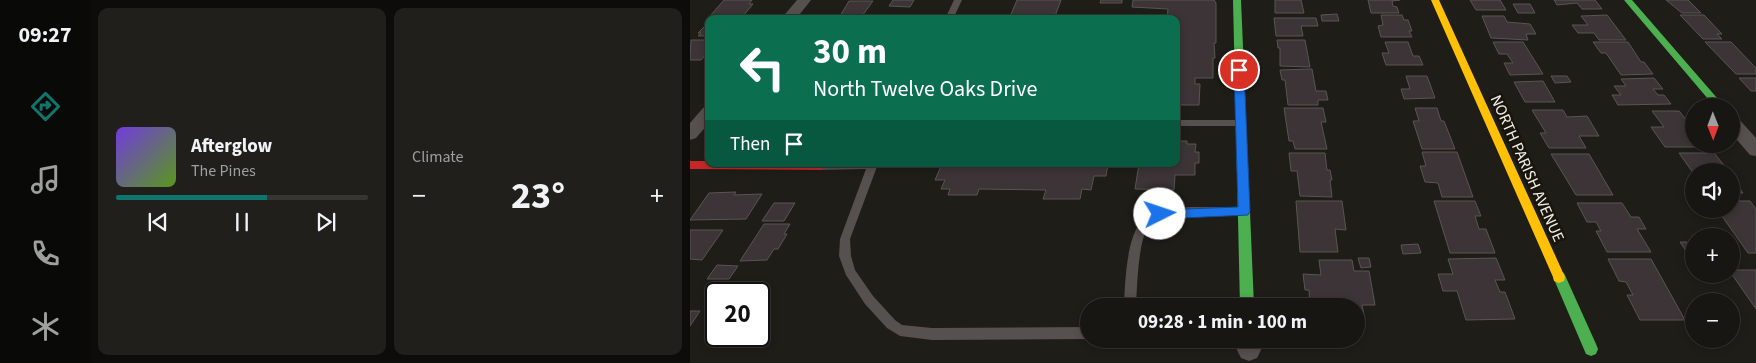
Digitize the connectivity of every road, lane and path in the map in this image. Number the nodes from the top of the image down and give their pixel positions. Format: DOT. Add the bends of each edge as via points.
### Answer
graph roads {
  1 [pos="804,0"];
  2 [pos="958,0"];
  3 [pos="1237,0"];
  4 [pos="1435,0"];
  5 [pos="1628,0"];
  6 [pos="791,15"];
  7 [pos="950,15"];
  8 [pos="1712,98"];
  9 [pos="705,117"];
  10 [pos="1180,122"];
  11 [pos="1241,123"];
  12 [pos="1740,131"];
  13 [pos="690,134"];
  14 [pos="1756,150"];
  15 [pos="690,165"];
  16 [pos="705,165"];
  17 [pos="872,167"];
  18 [pos="1244,211"];
  19 [pos="1131,298"];
  20 [pos="1247,298"];
  21 [pos="1080,333"];
  22 [pos="1591,349"];
  1 -- 6 [label="street"];
  2 -- 7 [label="lane"];
  3 -- 11 [label="street"];
  4 -- 22 [label="street, NORTH PARISH AVENUE"];
  5 -- 8 [label="street"];
  9 -- 13 [label="street"];
  10 -- 11 [label="lane"];
  11 -- 18 [label="street"];
  12 -- 14 [label="street"];
  15 -- 16 [label="street"];
  17 -- 21 [label="lane" via="845,239 845,256 850,272 891,324 900,330 932,334"];
  18 -- 19 [label="lane" via="1160,214 1150,219 1141,230"];
  18 -- 20 [label="street"];
}
